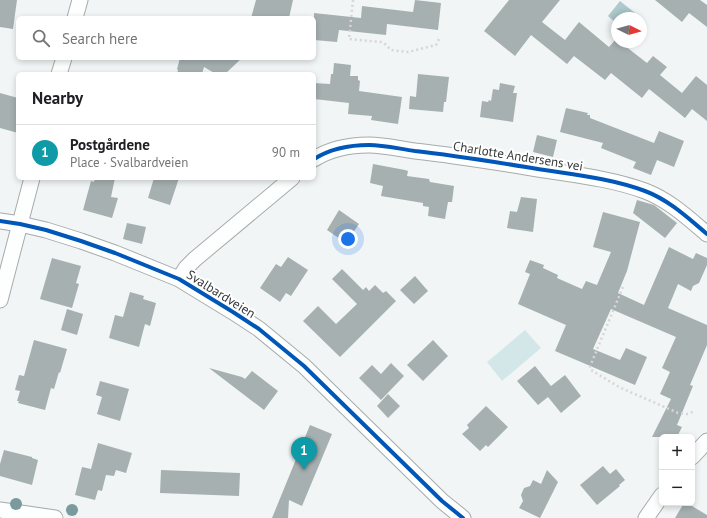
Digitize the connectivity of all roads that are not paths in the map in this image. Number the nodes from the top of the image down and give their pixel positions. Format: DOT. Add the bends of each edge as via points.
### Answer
graph roads {
  1 [pos="80,0"];
  2 [pos="76,16"];
  3 [pos="63,60"];
  4 [pos="60,72"];
  5 [pos="316,158"];
  6 [pos="31,180"];
  7 [pos="290,180"];
  8 [pos="0,221"];
  9 [pos="20,224"];
  10 [pos="707,234"];
  11 [pos="179,279"];
  12 [pos="0,300"];
  13 [pos="707,441"];
  14 [pos="695,454"];
  15 [pos="659,499"];
  16 [pos="0,510"];
  17 [pos="55,518"];
  18 [pos="462,518"];
  19 [pos="646,518"];
  1 -- 2 [label="street"];
  3 -- 4 [label="street"];
  5 -- 10 [label="street, Charlotte Andersens vei" via="339,149 369,145 603,179 660,198"];
  6 -- 9 [label="street"];
  7 -- 11 [label="street" via="195,259"];
  8 -- 9 [label="street, Svalbardveien"];
  9 -- 11 [label="street, Svalbardveien" via="81,241"];
  9 -- 12 [label="street"];
  11 -- 18 [label="street, Svalbardveien" via="259,329 281,346"];
  13 -- 14 [label="street"];
  15 -- 19 [label="street"];
  16 -- 17 [label="street"];
}
